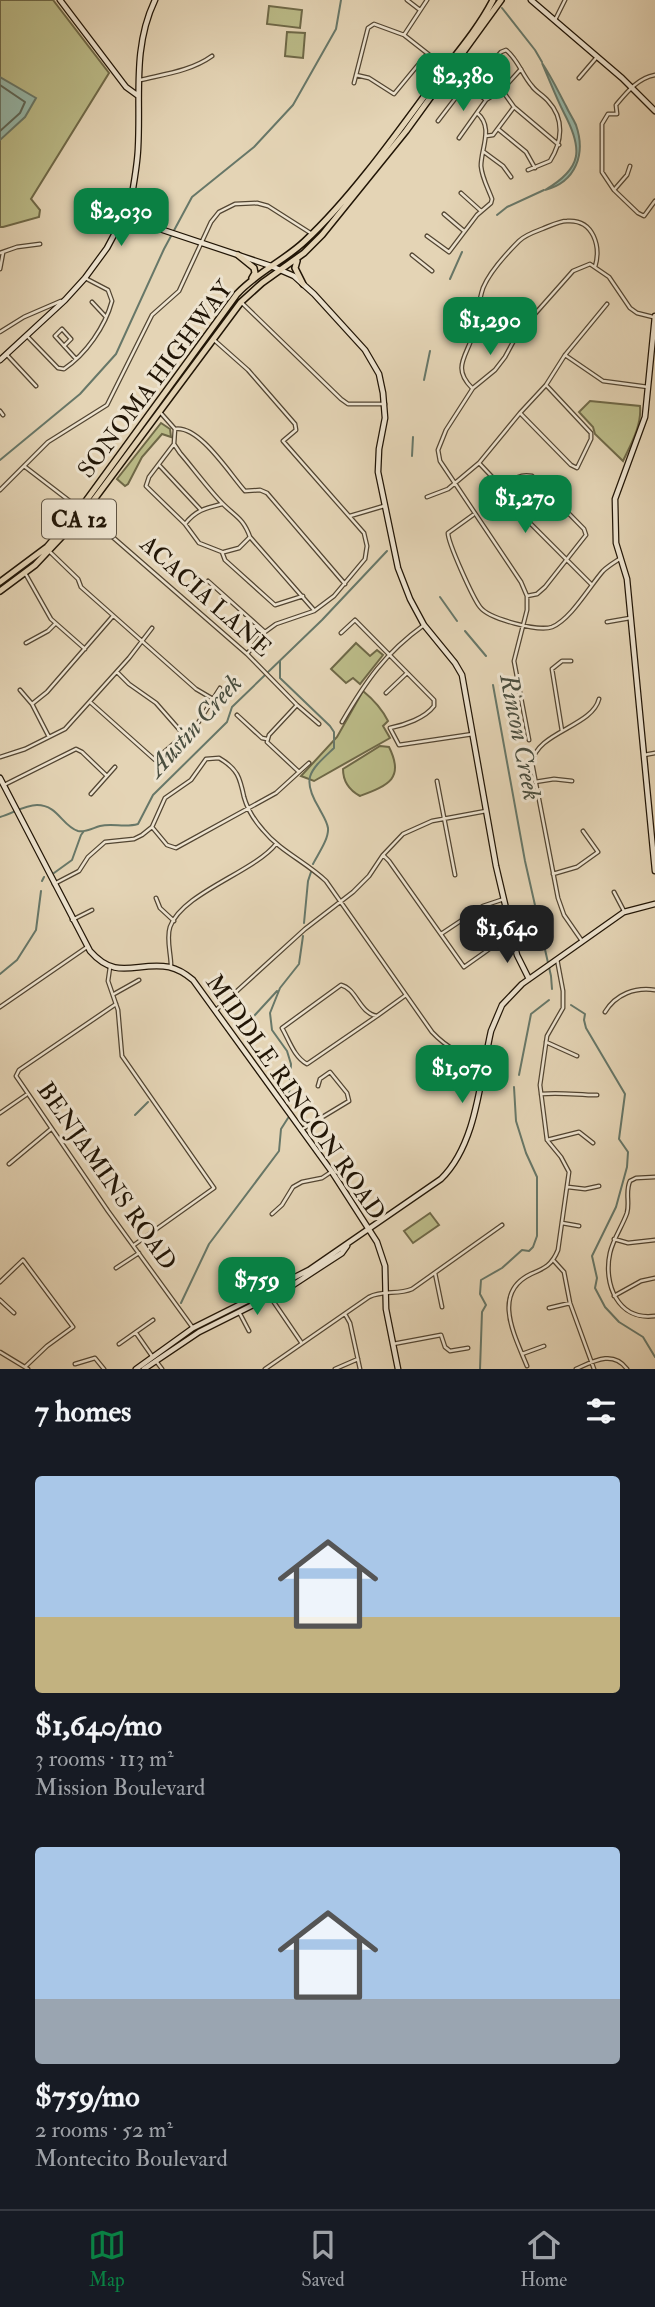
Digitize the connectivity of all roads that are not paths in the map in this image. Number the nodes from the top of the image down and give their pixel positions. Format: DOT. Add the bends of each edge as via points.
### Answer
graph roads {
  1 [pos="60,0"];
  2 [pos="155,0"];
  3 [pos="407,0"];
  4 [pos="427,0"];
  5 [pos="493,0"];
  6 [pos="501,0"];
  7 [pos="531,0"];
  8 [pos="565,0"];
  9 [pos="420,10"];
  10 [pos="491,10"];
  11 [pos="555,20"];
  12 [pos="404,35"];
  13 [pos="427,54"];
  14 [pos="212,56"];
  15 [pos="597,57"];
  16 [pos="448,69"];
  17 [pos="521,69"];
  18 [pos="356,75"];
  19 [pos="655,75"];
  20 [pos="579,78"];
  21 [pos="138,80"];
  22 [pos="122,81"];
  23 [pos="354,83"];
  24 [pos="468,84"];
  25 [pos="631,88"];
  26 [pos="502,90"];
  27 [pos="138,96"];
  28 [pos="487,99"];
  29 [pos="514,107"];
  30 [pos="655,111"];
  31 [pos="477,113"];
  32 [pos="438,121"];
  33 [pos="498,129"];
  34 [pos="486,136"];
  35 [pos="459,138"];
  36 [pos="559,145"];
  37 [pos="484,152"];
  38 [pos="631,166"];
  39 [pos="535,168"];
  40 [pos="528,170"];
  41 [pos="511,177"];
  42 [pos="614,190"];
  43 [pos="461,193"];
  44 [pos="655,201"];
  45 [pos="481,211"];
  46 [pos="129,213"];
  47 [pos="443,214"];
  48 [pos="464,231"];
  49 [pos="312,234"];
  50 [pos="427,236"];
  51 [pos="203,243"];
  52 [pos="40,244"];
  53 [pos="1,253"];
  54 [pos="412,255"];
  55 [pos="238,256"];
  56 [pos="298,258"];
  57 [pos="271,266"];
  58 [pos="595,267"];
  59 [pos="0,269"];
  60 [pos="281,270"];
  61 [pos="432,271"];
  62 [pos="85,278"];
  63 [pos="249,282"];
  64 [pos="303,284"];
  65 [pos="65,300"];
  66 [pos="92,302"];
  67 [pos="241,302"];
  68 [pos="607,304"];
  69 [pos="106,317"];
  70 [pos="655,317"];
  71 [pos="0,332"];
  72 [pos="27,335"];
  73 [pos="654,337"];
  74 [pos="213,339"];
  75 [pos="64,346"];
  76 [pos="6,355"];
  77 [pos="565,355"];
  78 [pos="76,359"];
  79 [pos="0,360"];
  80 [pos="546,385"];
  81 [pos="36,386"];
  82 [pos="648,387"];
  83 [pos="473,388"];
  84 [pos="385,404"];
  85 [pos="157,409"];
  86 [pos="520,413"];
  87 [pos="175,429"];
  88 [pos="174,444"];
  89 [pos="479,463"];
  90 [pos="23,465"];
  91 [pos="159,465"];
  92 [pos="454,485"];
  93 [pos="502,489"];
  94 [pos="0,490"];
  95 [pos="427,497"];
  96 [pos="222,504"];
  97 [pos="384,506"];
  98 [pos="200,509"];
  99 [pos="82,511"];
  100 [pos="474,514"];
  101 [pos="350,517"];
  102 [pos="185,524"];
  103 [pos="250,537"];
  104 [pos="50,551"];
  105 [pos="222,552"];
  106 [pos="621,558"];
  107 [pos="566,560"];
  108 [pos="25,573"];
  109 [pos="208,581"];
  110 [pos="0,582"];
  111 [pos="345,584"];
  112 [pos="592,585"];
  113 [pos="0,591"];
  114 [pos="303,596"];
  115 [pos="527,596"];
  116 [pos="314,611"];
  117 [pos="113,616"];
  118 [pos="630,618"];
  119 [pos="607,622"];
  120 [pos="55,624"];
  121 [pos="424,625"];
  122 [pos="524,625"];
  123 [pos="152,628"];
  124 [pos="265,632"];
  125 [pos="341,633"];
  126 [pos="141,642"];
  127 [pos="26,643"];
  128 [pos="85,649"];
  129 [pos="389,653"];
  130 [pos="247,654"];
  131 [pos="571,661"];
  132 [pos="117,672"];
  133 [pos="407,673"];
  134 [pos="220,688"];
  135 [pos="20,691"];
  136 [pos="386,693"];
  137 [pos="213,699"];
  138 [pos="598,699"];
  139 [pos="90,702"];
  140 [pos="32,704"];
  141 [pos="297,705"];
  142 [pos="237,715"];
  143 [pos="342,722"];
  144 [pos="319,724"];
  145 [pos="562,731"];
  146 [pos="472,734"];
  147 [pos="185,736"];
  148 [pos="49,737"];
  149 [pos="267,739"];
  150 [pos="529,740"];
  151 [pos="655,753"];
  152 [pos="643,755"];
  153 [pos="0,757"];
  154 [pos="309,763"];
  155 [pos="115,767"];
  156 [pos="299,772"];
  157 [pos="107,776"];
  158 [pos="0,778"];
  159 [pos="437,781"];
  160 [pos="572,781"];
  161 [pos="535,782"];
  162 [pos="4,785"];
  163 [pos="91,794"];
  164 [pos="249,809"];
  165 [pos="486,811"];
  166 [pos="445,818"];
  167 [pos="152,827"];
  168 [pos="583,831"];
  169 [pos="276,844"];
  170 [pos="383,855"];
  171 [pos="655,871"];
  172 [pos="553,874"];
  173 [pos="455,875"];
  174 [pos="54,884"];
  175 [pos="614,892"];
  176 [pos="156,898"];
  177 [pos="504,899"];
  178 [pos="340,902"];
  179 [pos="655,904"];
  180 [pos="92,910"];
  181 [pos="624,912"];
  182 [pos="72,920"];
  183 [pos="174,921"];
  184 [pos="441,934"];
  185 [pos="513,938"];
  186 [pos="582,941"];
  187 [pos="87,947"];
  188 [pos="554,961"];
  189 [pos="110,967"];
  190 [pos="170,967"];
  191 [pos="529,979"];
  192 [pos="139,980"];
  193 [pos="655,990"];
  194 [pos="113,994"];
  195 [pos="406,995"];
  196 [pos="116,1004"];
  197 [pos="0,1007"];
  198 [pos="216,1010"];
  199 [pos="605,1012"];
  200 [pos="377,1016"];
  201 [pos="546,1042"];
  202 [pos="577,1056"];
  203 [pos="485,1061"];
  204 [pos="318,1086"];
  205 [pos="28,1094"];
  206 [pos="541,1094"];
  207 [pos="597,1095"];
  208 [pos="0,1113"];
  209 [pos="51,1129"];
  210 [pos="301,1130"];
  211 [pos="547,1140"];
  212 [pos="593,1143"];
  213 [pos="9,1164"];
  214 [pos="331,1172"];
  215 [pos="655,1177"];
  216 [pos="599,1186"];
  217 [pos="568,1187"];
  218 [pos="272,1214"];
  219 [pos="562,1223"];
  220 [pos="502,1224"];
  221 [pos="579,1226"];
  222 [pos="370,1230"];
  223 [pos="614,1239"];
  224 [pos="655,1240"];
  225 [pos="134,1245"];
  226 [pos="139,1252"];
  227 [pos="554,1261"];
  228 [pos="116,1268"];
  229 [pos="435,1273"];
  230 [pos="655,1278"];
  231 [pos="0,1282"];
  232 [pos="385,1293"];
  233 [pos="269,1294"];
  234 [pos="614,1296"];
  235 [pos="0,1300"];
  236 [pos="570,1303"];
  237 [pos="442,1307"];
  238 [pos="549,1308"];
  239 [pos="239,1312"];
  240 [pos="14,1313"];
  241 [pos="345,1314"];
  242 [pos="655,1317"];
  243 [pos="153,1320"];
  244 [pos="193,1328"];
  245 [pos="249,1331"];
  246 [pos="136,1333"];
  247 [pos="302,1343"];
  248 [pos="119,1344"];
  249 [pos="393,1344"];
  250 [pos="544,1346"];
  251 [pos="468,1348"];
  252 [pos="0,1352"];
  253 [pos="522,1354"];
  254 [pos="154,1359"];
  255 [pos="358,1359"];
  256 [pos="592,1362"];
  257 [pos="75,1364"];
  258 [pos="527,1366"];
  259 [pos="27,1368"];
  260 [pos="267,1368"];
  261 [pos="104,1369"];
  262 [pos="135,1369"];
  263 [pos="144,1369"];
  264 [pos="162,1369"];
  265 [pos="335,1369"];
  266 [pos="360,1369"];
  267 [pos="398,1369"];
  268 [pos="576,1369"];
  269 [pos="594,1369"];
  270 [pos="627,1369"];
  1 -- 22 [label="main road"];
  2 -- 21 [label="main road" via="144,30"];
  3 -- 9 [label="street"];
  4 -- 9 [label="street"];
  5 -- 10 [label="main road, SONOMA HIGHWAY / CA 12"];
  6 -- 10 [label="main road, SONOMA HIGHWAY / CA 12"];
  7 -- 11 [label="main road"];
  8 -- 11 [label="street"];
  9 -- 12 [label="street"];
  10 -- 16 [label="main road, SONOMA HIGHWAY / CA 12"];
  11 -- 15 [label="main road"];
  12 -- 13 [label="street"];
  12 -- 18 [label="street" via="371,25"];
  13 -- 16 [label="street"];
  13 -- 18 [label="street" via="394,94"];
  14 -- 21 [label="street" via="182,70"];
  15 -- 20 [label="street"];
  15 -- 25 [label="main road"];
  16 -- 24 [label="street"];
  16 -- 49 [label="main road, SONOMA HIGHWAY / CA 12"];
  16 -- 56 [label="main road, SONOMA HIGHWAY / CA 12" via="406,131"];
  17 -- 24 [label="street" via="503,50"];
  17 -- 26 [label="street"];
  17 -- 36 [label="street" via="533,88 551,103 561,128"];
  18 -- 23 [label="street"];
  19 -- 25 [label="street"];
  21 -- 22 [label="main road"];
  21 -- 27 [label="main road"];
  22 -- 27 [label="main road"];
  24 -- 28 [label="street"];
  24 -- 32 [label="street"];
  25 -- 30 [label="main road"];
  25 -- 42 [label="street" via="616,105 617,114 608,114 602,124 602,172"];
  26 -- 28 [label="street"];
  26 -- 29 [label="street"];
  27 -- 46 [label="main road" via="138,149"];
  28 -- 31 [label="street"];
  29 -- 33 [label="street"];
  29 -- 36 [label="street"];
  31 -- 34 [label="street"];
  31 -- 35 [label="street"];
  33 -- 34 [label="street"];
  33 -- 39 [label="street" via="526,152"];
  34 -- 37 [label="street"];
  36 -- 39 [label="street" via="550,161"];
  37 -- 41 [label="street"];
  37 -- 45 [label="street" via="481,169 492,199"];
  38 -- 42 [label="street"];
  39 -- 40 [label="street"];
  42 -- 44 [label="street" via="644,216"];
  43 -- 45 [label="street"];
  45 -- 48 [label="street"];
  46 -- 51 [label="main road" via="139,222"];
  46 -- 62 [label="main road"];
  47 -- 48 [label="street"];
  48 -- 50 [label="street" via="449,252"];
  49 -- 51 [label="street" via="268,206 248,202 219,212"];
  49 -- 57 [label="main road, SONOMA HIGHWAY / CA 12"];
  51 -- 55 [label="main road"];
  51 -- 90 [label="street" via="177,294 152,315 107,405 48,442"];
  52 -- 53 [label="street"];
  53 -- 59 [label="street"];
  54 -- 61 [label="street"];
  55 -- 57 [label="main road"];
  55 -- 63 [label="main road" via="255,269"];
  56 -- 60 [label="main road, SONOMA HIGHWAY / CA 12"];
  56 -- 64 [label="main road" via="295,267"];
  57 -- 60 [label="main road"];
  57 -- 63 [label="main road, SONOMA HIGHWAY / CA 12"];
  58 -- 70 [label="street" via="610,277 630,308"];
  58 -- 83 [label="street" via="585,265 573,271 519,333 495,370"];
  58 -- 83 [label="street" via="596,239 577,222 558,223 520,240 483,288 461,363 463,378"];
  60 -- 64 [label="main road"];
  60 -- 67 [label="main road, SONOMA HIGHWAY / CA 12"];
  62 -- 65 [label="main road"];
  62 -- 69 [label="street" via="110,293"];
  63 -- 85 [label="main road, SONOMA HIGHWAY / CA 12" via="233,298"];
  64 -- 84 [label="main road" via="365,350 379,374"];
  65 -- 71 [label="street"];
  65 -- 72 [label="main road"];
  66 -- 69 [label="street"];
  67 -- 74 [label="main road, SONOMA HIGHWAY / CA 12"];
  67 -- 84 [label="street" via="348,404"];
  68 -- 77 [label="street"];
  69 -- 78 [label="street"];
  70 -- 73 [label="main road"];
  72 -- 76 [label="main road"];
  72 -- 78 [label="street" via="58,368 64,369"];
  73 -- 82 [label="main road"];
  74 -- 85 [label="main road, SONOMA HIGHWAY / CA 12"];
  74 -- 101 [label="street" via="296,424 296,430 283,441"];
  75 -- 75 [label="street" via="54,336 62,329 71,339"];
  75 -- 78 [label="street"];
  76 -- 79 [label="main road"];
  76 -- 81 [label="street"];
  77 -- 80 [label="street"];
  77 -- 82 [label="street" via="603,381"];
  80 -- 86 [label="street"];
  80 -- 86 [label="street" via="591,433 577,468"];
  82 -- 106 [label="main road" via="645,417 615,499 615,539"];
  83 -- 92 [label="street" via="440,442 440,461"];
  84 -- 97 [label="main road" via="378,466"];
  85 -- 87 [label="street"];
  85 -- 99 [label="main road, SONOMA HIGHWAY / CA 12"];
  86 -- 89 [label="street"];
  87 -- 88 [label="street"];
  87 -- 111 [label="street" via="197,435 245,491 267,493"];
  88 -- 91 [label="street"];
  88 -- 96 [label="street"];
  89 -- 92 [label="street"];
  89 -- 93 [label="street"];
  90 -- 94 [label="street"];
  90 -- 99 [label="street, ACACIA LANE"];
  91 -- 98 [label="street"];
  91 -- 102 [label="street" via="146,486"];
  92 -- 95 [label="street"];
  92 -- 100 [label="street"];
  93 -- 107 [label="street"];
  93 -- 107 [label="street" via="516,477 532,476 583,528 586,535"];
  96 -- 98 [label="street"];
  96 -- 103 [label="street" via="246,524"];
  97 -- 101 [label="street"];
  97 -- 121 [label="main road" via="406,590"];
  98 -- 102 [label="street"];
  99 -- 104 [label="main road, SONOMA HIGHWAY / CA 12"];
  99 -- 110 [label="main road, SONOMA HIGHWAY / CA 12" via="47,547"];
  99 -- 130 [label="street, ACACIA LANE"];
  100 -- 115 [label="street"];
  100 -- 122 [label="street" via="448,533 451,546 480,607"];
  101 -- 111 [label="street" via="364,533 367,549 361,566"];
  102 -- 105 [label="street" via="200,543"];
  103 -- 105 [label="street" via="239,548"];
  103 -- 114 [label="street"];
  104 -- 108 [label="main road, SONOMA HIGHWAY / CA 12"];
  104 -- 117 [label="street"];
  105 -- 114 [label="street" via="225,560 275,605"];
  106 -- 112 [label="street"];
  106 -- 118 [label="main road"];
  107 -- 112 [label="street"];
  107 -- 115 [label="street" via="537,594"];
  108 -- 113 [label="main road, SONOMA HIGHWAY / CA 12"];
  108 -- 120 [label="street"];
  109 -- 124 [label="street"];
  111 -- 116 [label="street"];
  112 -- 122 [label="street" via="554,626"];
  114 -- 116 [label="street"];
  115 -- 122 [label="street"];
  116 -- 124 [label="street" via="284,620"];
  117 -- 126 [label="street"];
  117 -- 128 [label="street"];
  118 -- 119 [label="street"];
  118 -- 152 [label="main road"];
  120 -- 127 [label="street"];
  120 -- 128 [label="street"];
  121 -- 129 [label="street"];
  121 -- 146 [label="main road" via="460,670"];
  122 -- 150 [label="street" via="513,660"];
  123 -- 126 [label="street"];
  124 -- 130 [label="street"];
  125 -- 129 [label="street" via="355,620"];
  126 -- 132 [label="street"];
  126 -- 137 [label="street"];
  128 -- 140 [label="street"];
  129 -- 133 [label="street"];
  129 -- 143 [label="street"];
  130 -- 141 [label="street, ACACIA LANE"];
  131 -- 145 [label="street" via="552,669"];
  132 -- 139 [label="street"];
  132 -- 147 [label="street" via="156,703"];
  133 -- 136 [label="street"];
  133 -- 146 [label="street" via="434,700 434,706 402,726 390,728 397,743 402,746"];
  134 -- 137 [label="street"];
  135 -- 140 [label="street"];
  137 -- 147 [label="street"];
  138 -- 145 [label="street" via="593,710"];
  139 -- 147 [label="street" via="155,760"];
  139 -- 148 [label="street" via="65,729"];
  140 -- 148 [label="street"];
  141 -- 144 [label="street, ACACIA LANE"];
  141 -- 149 [label="street"];
  142 -- 149 [label="street"];
  145 -- 161 [label="street" via="537,748 532,763"];
  146 -- 165 [label="main road"];
  148 -- 153 [label="street"];
  149 -- 156 [label="street"];
  151 -- 152 [label="street"];
  152 -- 171 [label="main road"];
  154 -- 156 [label="street"];
  155 -- 157 [label="street"];
  156 -- 164 [label="street"];
  157 -- 162 [label="street" via="76,749"];
  157 -- 163 [label="street"];
  158 -- 162 [label="main road"];
  159 -- 166 [label="street"];
  160 -- 161 [label="street"];
  161 -- 172 [label="street"];
  162 -- 174 [label="main road"];
  164 -- 167 [label="street" via="176,848 167,845"];
  164 -- 167 [label="street" via="239,776 223,760 211,757 165,799"];
  164 -- 169 [label="street"];
  165 -- 166 [label="street"];
  165 -- 177 [label="main road"];
  166 -- 170 [label="street" via="403,834"];
  166 -- 173 [label="street"];
  167 -- 174 [label="street" via="134,839 105,842 79,871"];
  168 -- 172 [label="street" via="598,852"];
  169 -- 178 [label="street" via="316,871"];
  169 -- 183 [label="street" via="261,859 215,884"];
  170 -- 178 [label="street" via="369,876"];
  170 -- 184 [label="street"];
  172 -- 186 [label="street" via="561,907"];
  174 -- 182 [label="main road"];
  175 -- 181 [label="street"];
  176 -- 183 [label="street"];
  177 -- 184 [label="street" via="483,906"];
  177 -- 185 [label="main road"];
  178 -- 195 [label="street"];
  178 -- 198 [label="street"];
  179 -- 181 [label="main road"];
  180 -- 182 [label="street"];
  181 -- 186 [label="main road"];
  182 -- 187 [label="main road"];
  183 -- 190 [label="street" via="169,931"];
  184 -- 185 [label="street" via="464,967"];
  185 -- 191 [label="main road"];
  186 -- 188 [label="main road"];
  187 -- 189 [label="main road"];
  187 -- 197 [label="street"];
  188 -- 191 [label="main road"];
  188 -- 201 [label="street" via="564,997"];
  189 -- 190 [label="main road, MIDDLE RINCON ROAD"];
  189 -- 194 [label="street" via="108,981"];
  190 -- 198 [label="main road, MIDDLE RINCON ROAD" via="194,981"];
  191 -- 203 [label="main road" via="511,993 498,1012"];
  192 -- 194 [label="street"];
  193 -- 199 [label="street" via="629,992"];
  194 -- 196 [label="street"];
  195 -- 200 [label="street"];
  195 -- 203 [label="street" via="445,1045"];
  196 -- 205 [label="street, BENJAMINS ROAD" via="19,1070 16,1076"];
  196 -- 225 [label="street" via="122,1056 214,1188"];
  198 -- 210 [label="main road, MIDDLE RINCON ROAD"];
  200 -- 200 [label="street" via="368,1014 341,985 282,1028 307,1064"];
  201 -- 202 [label="street"];
  201 -- 206 [label="street"];
  203 -- 222 [label="main road" via="467,1138 456,1162 435,1184"];
  204 -- 210 [label="street" via="330,1072 349,1101"];
  205 -- 208 [label="street"];
  205 -- 209 [label="street, BENJAMINS ROAD"];
  206 -- 207 [label="street"];
  206 -- 211 [label="street"];
  209 -- 213 [label="street"];
  209 -- 225 [label="street, BENJAMINS ROAD"];
  210 -- 214 [label="main road, MIDDLE RINCON ROAD"];
  211 -- 212 [label="street" via="579,1132"];
  211 -- 217 [label="street" via="567,1166"];
  214 -- 218 [label="street" via="293,1187"];
  214 -- 222 [label="main road, MIDDLE RINCON ROAD"];
  215 -- 223 [label="street" via="630,1181 627,1211"];
  216 -- 217 [label="street"];
  217 -- 219 [label="street"];
  219 -- 221 [label="street"];
  219 -- 227 [label="street"];
  220 -- 229 [label="street"];
  222 -- 232 [label="main road, MIDDLE RINCON ROAD" via="384,1257"];
  222 -- 233 [label="main road" via="315,1271"];
  223 -- 224 [label="street" via="631,1244"];
  223 -- 234 [label="street" via="609,1275"];
  225 -- 226 [label="street, BENJAMINS ROAD"];
  226 -- 228 [label="street"];
  226 -- 244 [label="street, BENJAMINS ROAD"];
  227 -- 236 [label="street" via="564,1272"];
  227 -- 253 [label="street" via="516,1284 510,1294 507,1313"];
  229 -- 232 [label="street" via="405,1292"];
  229 -- 237 [label="street"];
  230 -- 234 [label="street"];
  231 -- 259 [label="street" via="23,1260 73,1327"];
  232 -- 241 [label="street" via="369,1297"];
  232 -- 249 [label="main road, MIDDLE RINCON ROAD"];
  233 -- 239 [label="main road"];
  233 -- 244 [label="main road"];
  233 -- 247 [label="street"];
  234 -- 242 [label="street" via="630,1313"];
  235 -- 240 [label="street"];
  236 -- 238 [label="street"];
  236 -- 256 [label="street"];
  239 -- 245 [label="street"];
  239 -- 254 [label="main road"];
  241 -- 247 [label="street"];
  241 -- 255 [label="street"];
  243 -- 246 [label="street"];
  244 -- 254 [label="main road"];
  246 -- 248 [label="street"];
  246 -- 254 [label="street"];
  247 -- 260 [label="street"];
  249 -- 251 [label="street" via="441,1335 450,1352"];
  249 -- 267 [label="main road, MIDDLE RINCON ROAD"];
  250 -- 253 [label="street"];
  252 -- 259 [label="street"];
  253 -- 258 [label="street"];
  254 -- 262 [label="main road"];
  254 -- 263 [label="main road"];
  254 -- 264 [label="street"];
  255 -- 265 [label="street"];
  255 -- 266 [label="street"];
  256 -- 268 [label="street"];
  256 -- 269 [label="street"];
  256 -- 270 [label="street" via="611,1358"];
  257 -- 261 [label="street" via="95,1358"];
}
